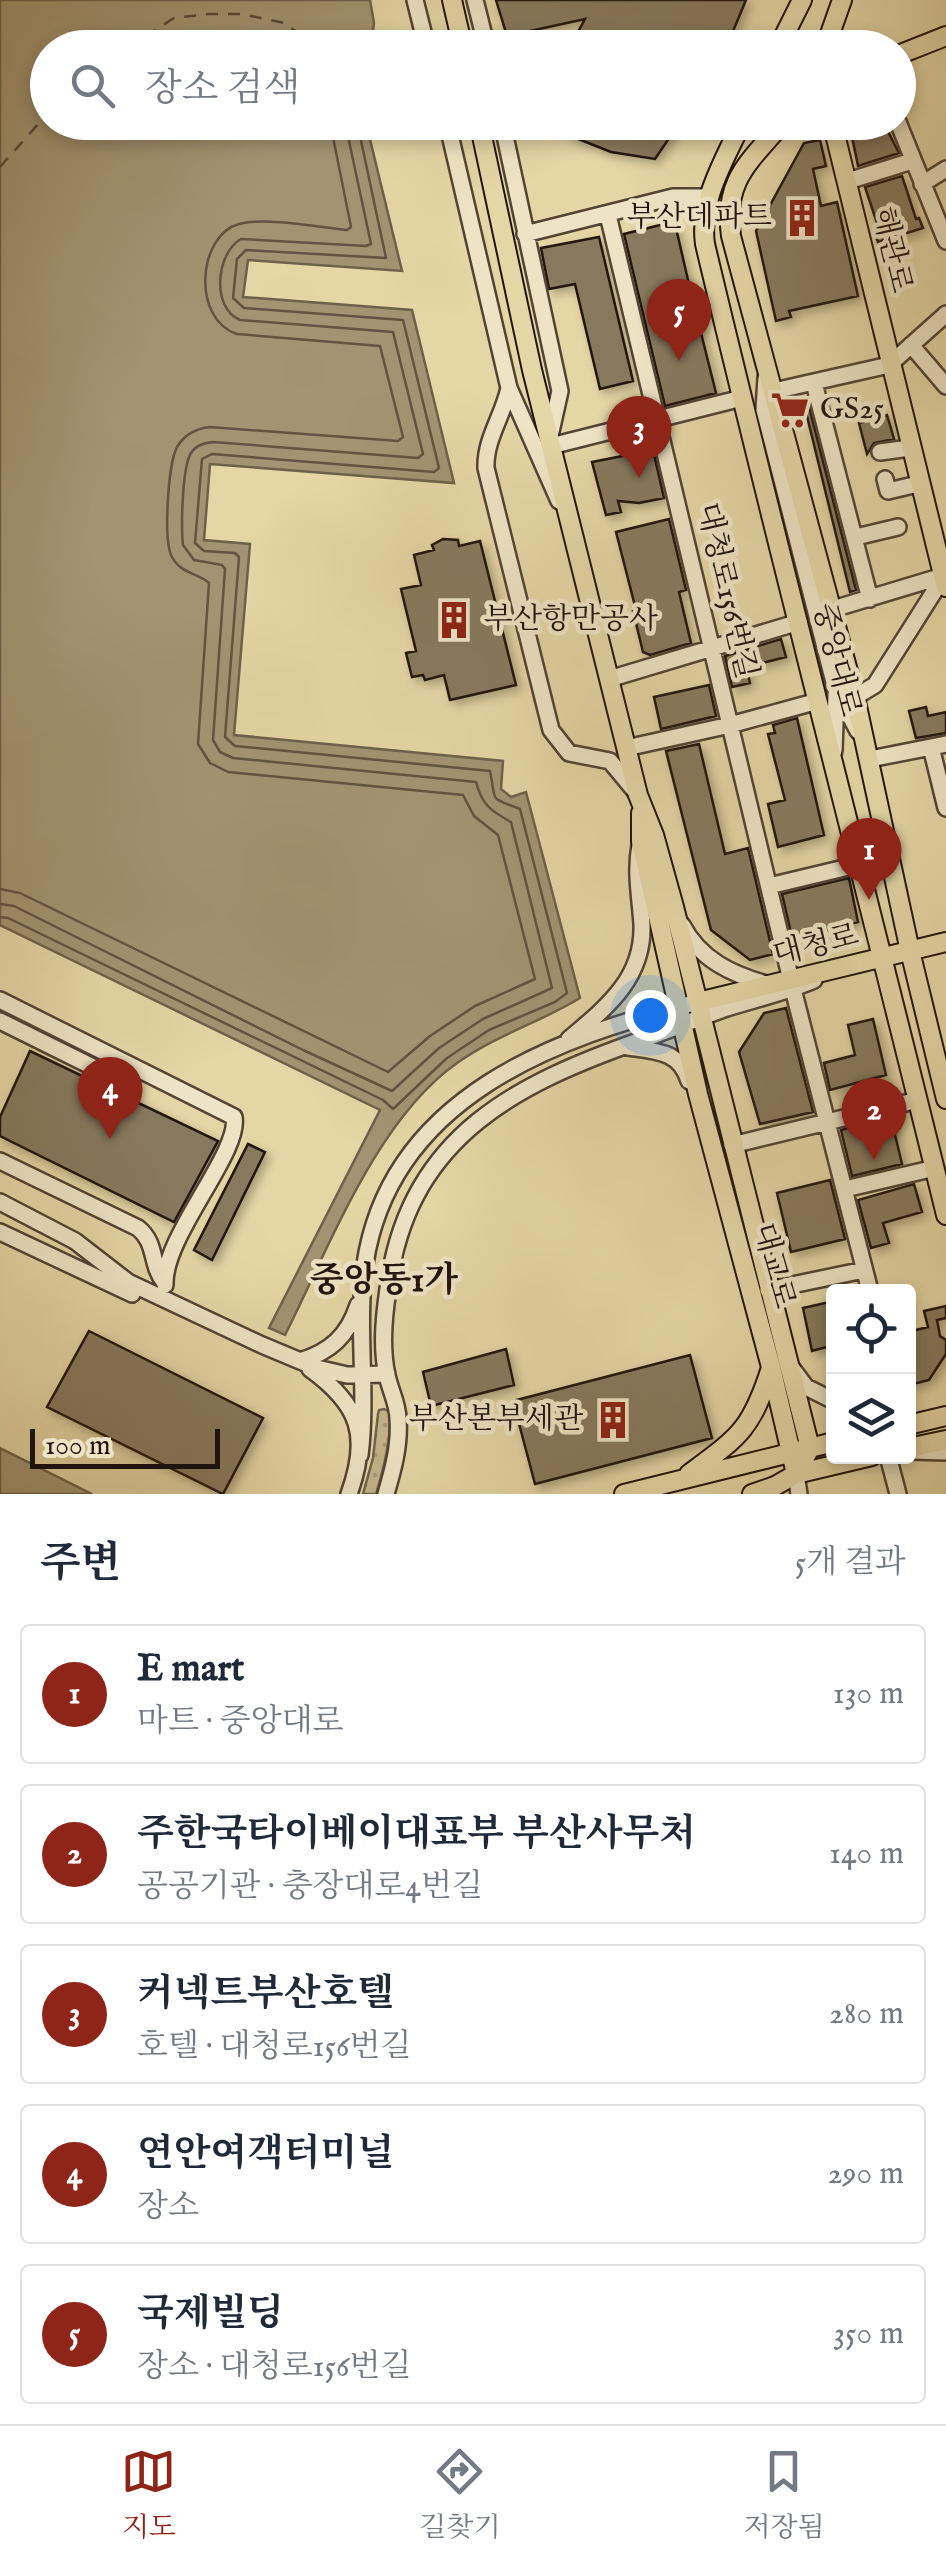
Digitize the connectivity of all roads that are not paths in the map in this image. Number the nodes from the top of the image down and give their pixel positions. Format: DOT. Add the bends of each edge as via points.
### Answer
graph roads {
  1 [pos="415,0"];
  2 [pos="452,0"];
  3 [pos="475,0"];
  4 [pos="794,0"];
  5 [pos="802,0"];
  6 [pos="842,0"];
  7 [pos="791,22"];
  8 [pos="422,30"];
  9 [pos="459,30"];
  10 [pos="482,30"];
  11 [pos="787,30"];
  12 [pos="831,30"];
  13 [pos="946,36"];
  14 [pos="916,48"];
  15 [pos="451,140"];
  16 [pos="483,140"];
  17 [pos="506,140"];
  18 [pos="734,140"];
  19 [pos="765,140"];
  20 [pos="837,140"];
  21 [pos="904,140"];
  22 [pos="912,162"];
  23 [pos="946,168"];
  24 [pos="848,181"];
  25 [pos="922,184"];
  26 [pos="709,197"];
  27 [pos="608,215"];
  28 [pos="525,234"];
  29 [pos="946,241"];
  30 [pos="946,314"];
  31 [pos="911,346"];
  32 [pos="766,359"];
  33 [pos="734,366"];
  34 [pos="889,366"];
  35 [pos="814,383"];
  36 [pos="946,386"];
  37 [pos="509,388"];
  38 [pos="774,391"];
  39 [pos="742,398"];
  40 [pos="764,410"];
  41 [pos="657,421"];
  42 [pos="550,443"];
  43 [pos="910,448"];
  44 [pos="880,452"];
  45 [pos="885,479"];
  46 [pos="918,484"];
  47 [pos="570,526"];
  48 [pos="898,527"];
  49 [pos="856,537"];
  50 [pos="945,579"];
  51 [pos="870,599"];
  52 [pos="833,609"];
  53 [pos="799,622"];
  54 [pos="712,649"];
  55 [pos="609,680"];
  56 [pos="836,690"];
  57 [pos="855,697"];
  58 [pos="818,701"];
  59 [pos="730,725"];
  60 [pos="938,745"];
  61 [pos="626,748"];
  62 [pos="868,752"];
  63 [pos="834,758"];
  64 [pos="639,801"];
  65 [pos="946,808"];
  66 [pos="641,841"];
  67 [pos="861,864"];
  68 [pos="769,886"];
  69 [pos="674,908"];
  70 [pos="946,942"];
  71 [pos="910,951"];
  72 [pos="883,958"];
  73 [pos="792,984"];
  74 [pos="770,985"];
  75 [pos="0,1000"];
  76 [pos="701,1010"];
  77 [pos="680,1016"];
  78 [pos="0,1021"];
  79 [pos="624,1046"];
  80 [pos="558,1048"];
  81 [pos="107,1074"];
  82 [pos="946,1098"];
  83 [pos="918,1100"];
  84 [pos="828,1121"];
  85 [pos="706,1129"];
  86 [pos="732,1145"];
  87 [pos="0,1161"];
  88 [pos="935,1168"];
  89 [pos="845,1189"];
  90 [pos="0,1202"];
  91 [pos="946,1215"];
  92 [pos="0,1232"];
  93 [pos="864,1270"];
  94 [pos="868,1284"];
  95 [pos="364,1286"];
  96 [pos="768,1290"];
  97 [pos="166,1295"];
  98 [pos="300,1361"];
  99 [pos="779,1364"];
  100 [pos="386,1374"];
  101 [pos="365,1375"];
  102 [pos="826,1397"];
  103 [pos="946,1416"];
  104 [pos="916,1422"];
  105 [pos="946,1440"];
  106 [pos="826,1444"];
  107 [pos="810,1448"];
  108 [pos="916,1448"];
  109 [pos="916,1450"];
  110 [pos="946,1452"];
  111 [pos="790,1453"];
  112 [pos="360,1455"];
  113 [pos="838,1464"];
  114 [pos="890,1464"];
  115 [pos="796,1474"];
  116 [pos="682,1478"];
  117 [pos="758,1493"];
  118 [pos="349,1494"];
  119 [pos="386,1494"];
  120 [pos="624,1494"];
  121 [pos="799,1494"];
  122 [pos="898,1494"];
  1 -- 8 [label="street"];
  2 -- 9 [label="main road"];
  3 -- 10 [label="street"];
  4 -- 7 [label="main road"];
  5 -- 7 [label="main road"];
  6 -- 12 [label="main road"];
  7 -- 11 [label="main road"];
  13 -- 14 [label="main road"];
  15 -- 37 [label="street"];
  16 -- 42 [label="main road, 대교로"];
  17 -- 28 [label="street"];
  18 -- 26 [label="main road, 중앙대로"];
  19 -- 32 [label="main road, 중앙대로" via="742,169 729,212"];
  20 -- 24 [label="main road, 해관로"];
  21 -- 22 [label="street"];
  22 -- 24 [label="street"];
  22 -- 25 [label="street"];
  23 -- 25 [label="street"];
  24 -- 34 [label="main road, 해관로"];
  25 -- 29 [label="street"];
  26 -- 27 [label="street" via="673,197"];
  26 -- 33 [label="main road, 중앙대로" via="705,244"];
  27 -- 28 [label="street"];
  27 -- 41 [label="street, 대청로156번길"];
  28 -- 42 [label="street" via="560,390"];
  30 -- 31 [label="street"];
  31 -- 34 [label="street"];
  31 -- 36 [label="street"];
  32 -- 38 [label="main road, 중앙대로"];
  32 -- 40 [label="street"];
  33 -- 39 [label="main road, 중앙대로"];
  33 -- 40 [label="street"];
  34 -- 35 [label="street"];
  34 -- 43 [label="main road, 해관로"];
  35 -- 38 [label="street"];
  35 -- 49 [label="street"];
  37 -- 47 [label="street"];
  37 -- 64 [label="street" via="486,468 551,730 569,754 610,761"];
  38 -- 52 [label="main road, 중앙대로"];
  39 -- 41 [label="street"];
  39 -- 53 [label="main road, 중앙대로"];
  40 -- 56 [label="street"];
  41 -- 42 [label="street"];
  41 -- 54 [label="street, 대청로156번길"];
  42 -- 47 [label="main road, 대교로"];
  43 -- 44 [label="street"];
  43 -- 46 [label="main road, 해관로"];
  45 -- 46 [label="street" via="888,491"];
  46 -- 50 [label="main road, 해관로"];
  47 -- 55 [label="main road, 대교로"];
  48 -- 49 [label="street"];
  49 -- 51 [label="street"];
  50 -- 51 [label="street"];
  50 -- 57 [label="street, 중앙대로" via="876,685"];
  51 -- 52 [label="street"];
  52 -- 57 [label="main road, 중앙대로"];
  53 -- 54 [label="street"];
  53 -- 58 [label="main road, 중앙대로"];
  54 -- 55 [label="street"];
  54 -- 59 [label="street, 대청로156번길"];
  55 -- 61 [label="main road, 대교로"];
  56 -- 62 [label="street"];
  56 -- 63 [label="street"];
  57 -- 62 [label="main road, 중앙대로"];
  58 -- 59 [label="street"];
  58 -- 63 [label="main road, 중앙대로"];
  59 -- 61 [label="street"];
  59 -- 68 [label="street, 대청로156번길"];
  60 -- 62 [label="street"];
  60 -- 65 [label="street"];
  61 -- 64 [label="main road, 대교로"];
  62 -- 71 [label="main road, 중앙대로"];
  63 -- 67 [label="main road, 중앙대로"];
  64 -- 66 [label="main road, 대교로"];
  64 -- 69 [label="main road, 대교로"];
  66 -- 77 [label="main road, 대교로"];
  66 -- 80 [label="street" via="636,869 642,927 632,977"];
  67 -- 68 [label="street"];
  67 -- 72 [label="main road, 중앙대로"];
  68 -- 73 [label="street, 대청로156번길"];
  69 -- 74 [label="street" via="696,950 739,976"];
  69 -- 76 [label="main road, 대교로"];
  70 -- 71 [label="main road, 대청로"];
  71 -- 72 [label="main road, 대청로"];
  71 -- 82 [label="main road, 중앙대로"];
  72 -- 73 [label="main road, 대청로"];
  72 -- 83 [label="main road, 중앙대로"];
  73 -- 74 [label="main road, 대청로"];
  73 -- 76 [label="street"];
  73 -- 84 [label="street, 대청로156번길"];
  74 -- 76 [label="main road, 대청로"];
  75 -- 97 [label="street" via="234,1118 222,1157 168,1260"];
  76 -- 77 [label="street"];
  76 -- 86 [label="main road, 대교로"];
  77 -- 79 [label="street"];
  77 -- 80 [label="street" via="627,1021"];
  77 -- 85 [label="main road, 대교로"];
  78 -- 81 [label="street"];
  79 -- 85 [label="street" via="672,1055 684,1067"];
  79 -- 100 [label="street" via="520,1090 477,1120 420,1187 392,1264"];
  80 -- 95 [label="street" via="476,1088 436,1121 403,1163 384,1202"];
  83 -- 84 [label="street"];
  83 -- 88 [label="main road, 중앙대로"];
  84 -- 86 [label="street"];
  84 -- 89 [label="street, 대청로156번길"];
  85 -- 99 [label="main road, 대교로"];
  86 -- 96 [label="main road, 대교로"];
  87 -- 97 [label="street" via="138,1228 149,1237"];
  88 -- 89 [label="street"];
  88 -- 91 [label="main road, 중앙대로"];
  89 -- 93 [label="street, 대청로156번길"];
  90 -- 97 [label="street" via="75,1241 128,1282"];
  92 -- 97 [label="street" via="147,1301"];
  93 -- 94 [label="street, 대청로156번길"];
  93 -- 96 [label="street"];
  95 -- 98 [label="street" via="354,1320 336,1344"];
  95 -- 101 [label="street"];
  96 -- 99 [label="main road, 대교로"];
  97 -- 98 [label="street"];
  98 -- 101 [label="street"];
  98 -- 112 [label="street" via="352,1409"];
  99 -- 102 [label="street"];
  99 -- 107 [label="main road, 대교로"];
  99 -- 111 [label="main road, 대교로"];
  99 -- 116 [label="main road" via="748,1425"];
  100 -- 101 [label="street"];
  100 -- 119 [label="street" via="398,1418"];
  101 -- 112 [label="street"];
  103 -- 104 [label="main road"];
  105 -- 108 [label="main road"];
  106 -- 107 [label="main road"];
  107 -- 111 [label="main road"];
  107 -- 115 [label="main road"];
  109 -- 110 [label="street"];
  111 -- 115 [label="main road, 대교로"];
  111 -- 116 [label="main road"];
  112 -- 118 [label="street"];
  113 -- 115 [label="main road"];
  114 -- 122 [label="street"];
  115 -- 117 [label="main road"];
  115 -- 121 [label="street"];
  116 -- 120 [label="main road"];
}
